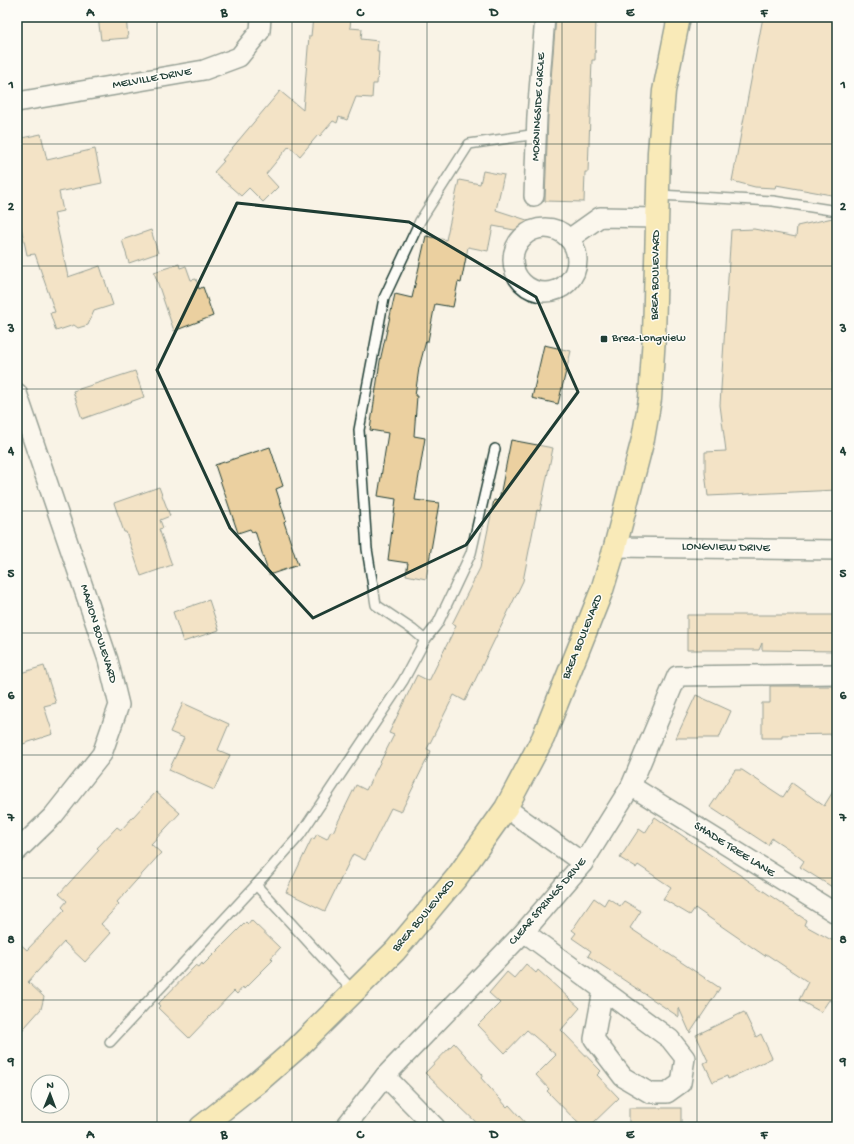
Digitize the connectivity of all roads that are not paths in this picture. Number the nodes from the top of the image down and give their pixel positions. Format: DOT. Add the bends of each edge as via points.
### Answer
graph roads {
  1 [pos="261,17"];
  2 [pos="545,17"];
  3 [pos="679,17"];
  4 [pos="17,102"];
  5 [pos="537,134"];
  6 [pos="658,195"];
  7 [pos="534,196"];
  8 [pos="837,211"];
  9 [pos="657,218"];
  10 [pos="569,239"];
  11 [pos="17,393"];
  12 [pos="495,449"];
  13 [pos="615,547"];
  14 [pos="837,550"];
  15 [pos="425,640"];
  16 [pos="837,674"];
  17 [pos="631,786"];
  18 [pos="506,808"];
  19 [pos="17,851"];
  20 [pos="583,863"];
  21 [pos="256,885"];
  22 [pos="837,914"];
  23 [pos="524,932"];
  24 [pos="602,990"];
  25 [pos="354,992"];
  26 [pos="110,1042"];
  27 [pos="385,1076"];
  28 [pos="201,1127"];
  29 [pos="345,1127"];
  30 [pos="435,1127"];
  1 -- 4 [label="street, MELVILLE DRIVE" via="260,31 239,58 204,70"];
  2 -- 5 [label="street, MORNINGSIDE CIRCLE"];
  3 -- 6 [label="main road, BREA BOULEVARD" via="664,91"];
  5 -- 7 [label="street, MORNINGSIDE CIRCLE"];
  5 -- 15 [label="lane" via="469,144 420,221 384,298 359,430 367,549 376,604"];
  6 -- 8 [label="lane" via="773,201"];
  6 -- 9 [label="main road, BREA BOULEVARD"];
  9 -- 10 [label="street" via="600,217"];
  9 -- 13 [label="main road, BREA BOULEVARD" via="650,398 643,439"];
  11 -- 19 [label="street, MARION BOULEVARD" via="108,660 119,705 102,754 53,816"];
  12 -- 15 [label="lane" via="471,553 438,623"];
  13 -- 14 [label="street, LONGVIEW DRIVE"];
  13 -- 18 [label="main road, BREA BOULEVARD" via="602,590 543,738"];
  15 -- 21 [label="lane" via="403,681 300,835"];
  16 -- 17 [label="street, CLEAR SPRINGS DRIVE" via="677,676"];
  17 -- 20 [label="street, CLEAR SPRINGS DRIVE"];
  17 -- 22 [label="street, SHADE TREE LANE"];
  18 -- 20 [label="street"];
  18 -- 25 [label="main road, BREA BOULEVARD" via="457,877 396,951"];
  20 -- 23 [label="street, CLEAR SPRINGS DRIVE"];
  21 -- 25 [label="lane"];
  21 -- 26 [label="lane"];
  23 -- 24 [label="street"];
  23 -- 27 [label="street, CLEAR SPRINGS DRIVE"];
  24 -- 24 [label="street" via="594,1039 623,1077 650,1093 666,1094 681,1083 685,1058 670,1039"];
  25 -- 28 [label="main road, BREA BOULEVARD" via="297,1048"];
  27 -- 29 [label="street, CLEAR SPRINGS DRIVE"];
  27 -- 30 [label="street"];
}
